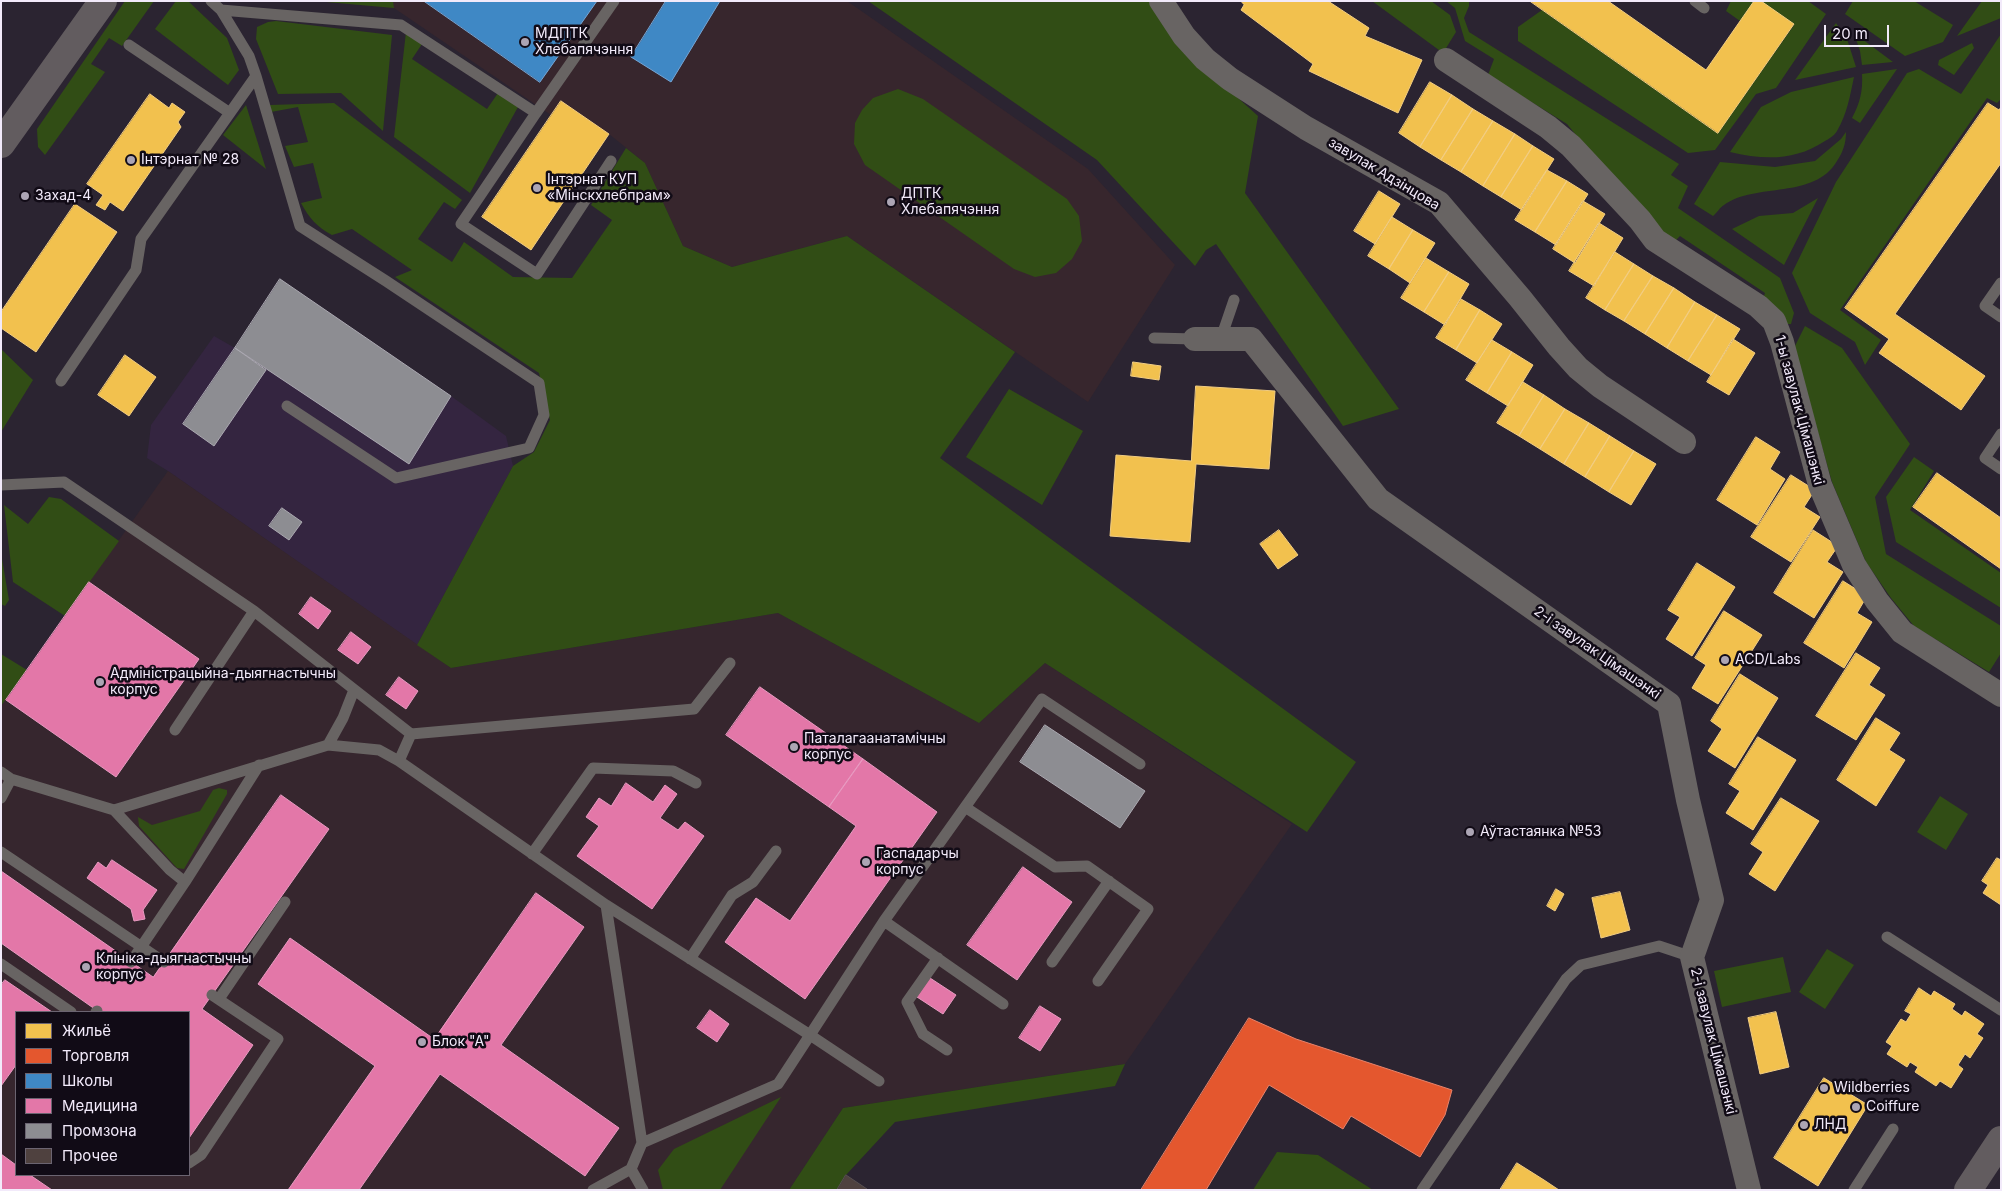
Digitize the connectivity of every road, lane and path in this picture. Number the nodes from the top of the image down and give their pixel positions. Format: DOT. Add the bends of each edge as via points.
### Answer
graph roads {
  1 [pos="103,1"];
  2 [pos="211,1"];
  3 [pos="614,1"];
  4 [pos="1161,1"];
  5 [pos="221,10"];
  6 [pos="129,46"];
  7 [pos="1446,60"];
  8 [pos="256,76"];
  9 [pos="230,113"];
  10 [pos="536,113"];
  11 [pos="1,144"];
  12 [pos="611,161"];
  13 [pos="2001,283"];
  14 [pos="1234,300"];
  15 [pos="2001,317"];
  16 [pos="1154,338"];
  17 [pos="1220,338"];
  18 [pos="1195,339"];
  19 [pos="61,382"];
  20 [pos="287,406"];
  21 [pos="2001,434"];
  22 [pos="1684,442"];
  23 [pos="2001,469"];
  24 [pos="1,486"];
  25 [pos="254,610"];
  26 [pos="730,663"];
  27 [pos="354,690"];
  28 [pos="2001,694"];
  29 [pos="175,730"];
  30 [pos="411,734"];
  31 [pos="328,745"];
  32 [pos="399,761"];
  33 [pos="1140,764"];
  34 [pos="259,765"];
  35 [pos="6,775"];
  36 [pos="696,783"];
  37 [pos="1,798"];
  38 [pos="965,807"];
  39 [pos="114,810"];
  40 [pos="776,851"];
  41 [pos="1,852"];
  42 [pos="532,854"];
  43 [pos="1108,881"];
  44 [pos="185,882"];
  45 [pos="285,902"];
  46 [pos="606,906"];
  47 [pos="884,921"];
  48 [pos="1886,937"];
  49 [pos="142,947"];
  50 [pos="1692,957"];
  51 [pos="938,958"];
  52 [pos="690,959"];
  53 [pos="131,962"];
  54 [pos="164,962"];
  55 [pos="1052,962"];
  56 [pos="1,964"];
  57 [pos="1098,981"];
  58 [pos="1003,1004"];
  59 [pos="2001,1010"];
  60 [pos="70,1011"];
  61 [pos="810,1035"];
  62 [pos="947,1050"];
  63 [pos="879,1081"];
  64 [pos="1893,1129"];
  65 [pos="2001,1140"];
  66 [pos="642,1143"];
  67 [pos="190,1162"];
  68 [pos="632,1169"];
  69 [pos="593,1190"];
  70 [pos="643,1190"];
  71 [pos="1422,1190"];
  72 [pos="1748,1190"];
  73 [pos="1854,1190"];
  74 [pos="1968,1190"];
  1 -- 11 [label="main road"];
  2 -- 5 [label="lane"];
  3 -- 10 [label="lane"];
  4 -- 22 [label="street, завулак Адзінцова" via="1184,36 1205,59 1230,78 1306,128 1439,203 1578,368"];
  5 -- 8 [label="lane" via="249,56"];
  5 -- 10 [label="lane" via="401,25"];
  6 -- 9 [label="lane"];
  7 -- 28 [label="street, 1-ы завулак Цімашэнкі" via="1548,127 1571,146 1655,240 1758,306 1774,321 1820,485 1854,565 1902,632"];
  8 -- 9 [label="lane"];
  8 -- 20 [label="lane" via="300,226 539,383 544,415 529,448 396,478"];
  9 -- 19 [label="lane" via="141,238 136,270"];
  10 -- 12 [label="lane" via="461,224 537,274"];
  13 -- 15 [label="lane" via="1985,306"];
  14 -- 17 [label="lane"];
  16 -- 18 [label="lane"];
  17 -- 18 [label="street, 2-і завулак Цімашэнкі"];
  17 -- 50 [label="street, 2-і завулак Цімашэнкі" via="1251,339 1378,499 1669,704 1712,900"];
  21 -- 23 [label="lane" via="1985,458"];
  24 -- 25 [label="lane" via="64,482"];
  25 -- 27 [label="lane"];
  25 -- 29 [label="lane"];
  26 -- 30 [label="lane" via="694,710"];
  27 -- 30 [label="lane"];
  27 -- 31 [label="lane"];
  30 -- 32 [label="lane"];
  31 -- 32 [label="lane" via="379,750"];
  31 -- 34 [label="lane"];
  32 -- 42 [label="lane"];
  33 -- 38 [label="lane" via="1042,699"];
  34 -- 39 [label="lane"];
  34 -- 44 [label="lane"];
  35 -- 37 [label="lane"];
  35 -- 39 [label="lane"];
  36 -- 42 [label="lane" via="673,770 593,768"];
  38 -- 43 [label="lane" via="1055,867 1087,866"];
  38 -- 47 [label="lane"];
  39 -- 44 [label="lane"];
  40 -- 52 [label="lane" via="754,882 732,895"];
  41 -- 49 [label="lane"];
  42 -- 46 [label="lane"];
  43 -- 55 [label="lane"];
  43 -- 57 [label="lane" via="1148,909"];
  44 -- 49 [label="lane"];
  45 -- 67 [label="lane" via="216,997 278,1039 201,1155"];
  46 -- 52 [label="lane"];
  46 -- 66 [label="lane"];
  47 -- 51 [label="lane"];
  47 -- 61 [label="lane"];
  48 -- 59 [label="lane"];
  49 -- 53 [label="lane"];
  49 -- 54 [label="lane"];
  50 -- 71 [label="lane" via="1660,946 1581,965 1566,979"];
  50 -- 72 [label="street, 2-і завулак Цімашэнкі"];
  51 -- 58 [label="lane"];
  51 -- 62 [label="lane" via="906,1002 923,1034"];
  52 -- 61 [label="lane"];
  56 -- 60 [label="lane"];
  61 -- 63 [label="lane"];
  61 -- 66 [label="lane" via="778,1084"];
  64 -- 73 [label="lane"];
  65 -- 74 [label="main road"];
  66 -- 68 [label="lane"];
  68 -- 69 [label="lane"];
  68 -- 70 [label="lane"];
}
